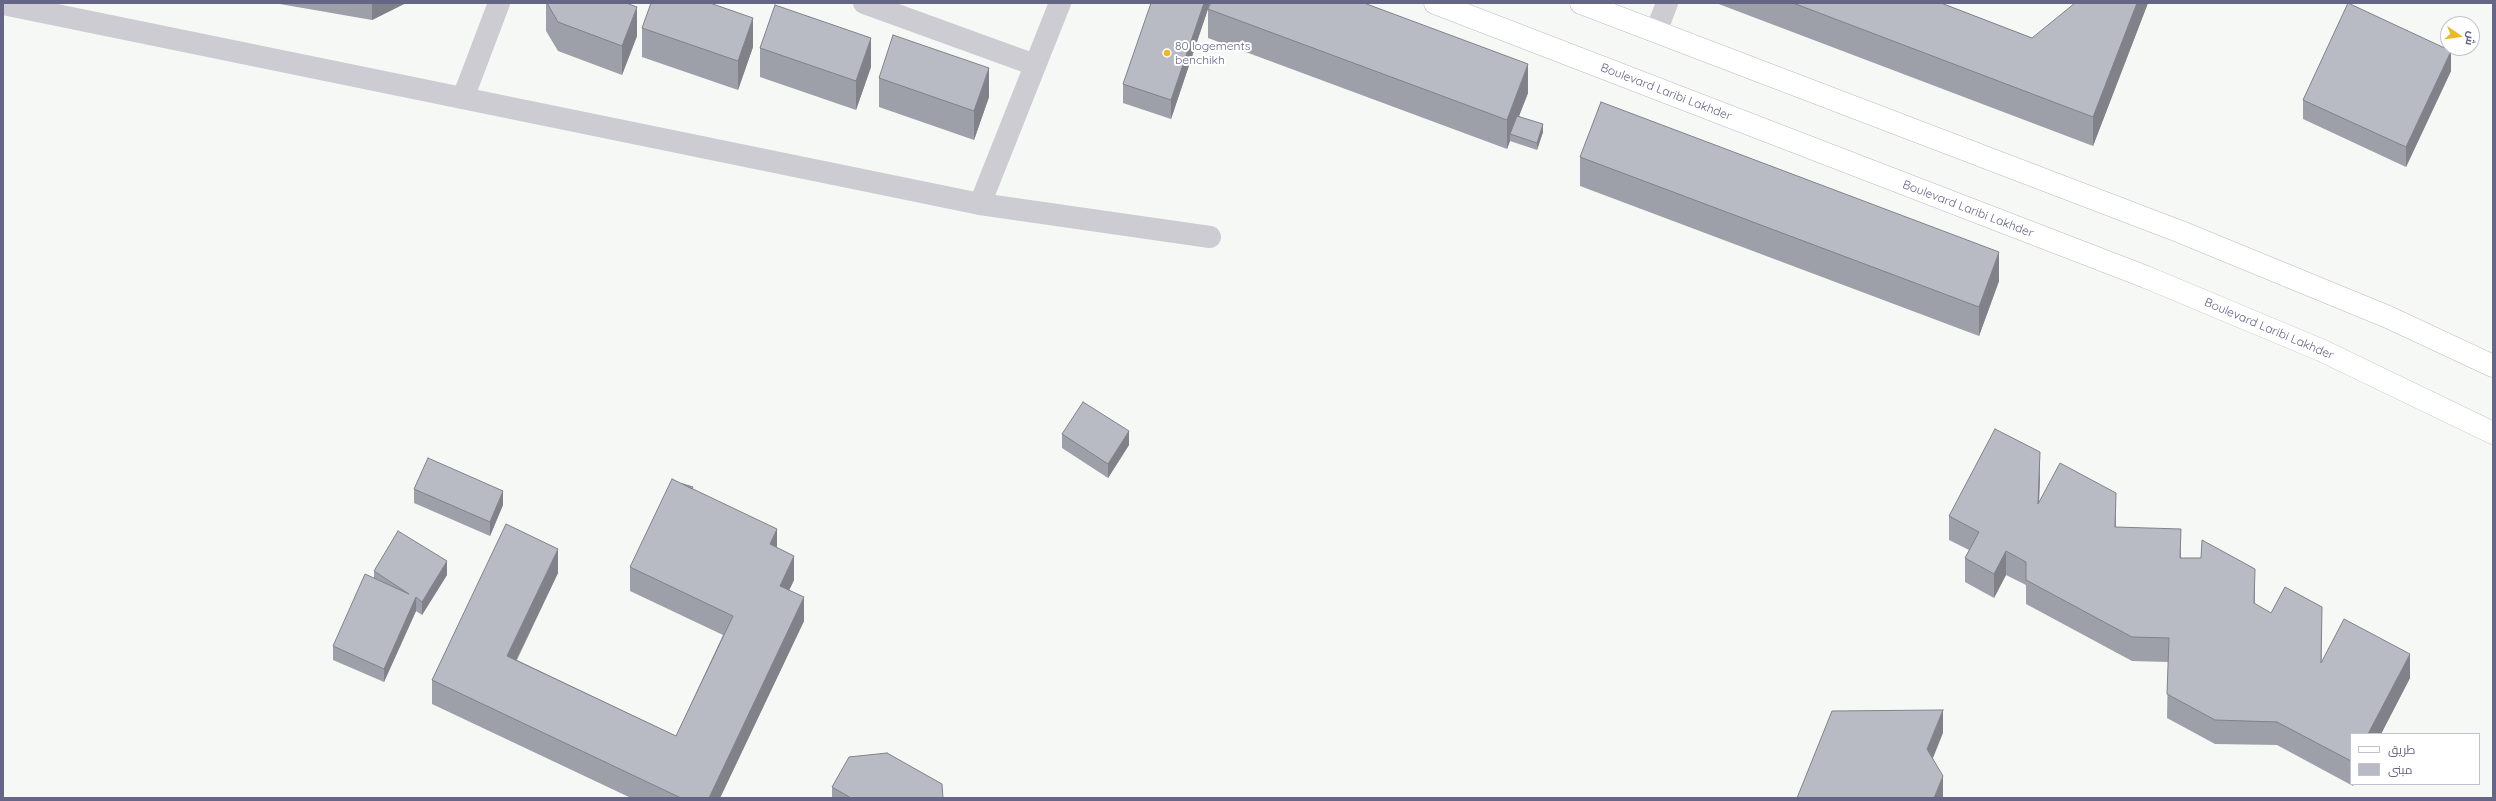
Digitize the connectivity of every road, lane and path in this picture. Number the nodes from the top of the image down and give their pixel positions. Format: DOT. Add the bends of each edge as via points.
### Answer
graph roads {
  1 [pos="498,3"];
  2 [pos="864,3"];
  3 [pos="1060,3"];
  4 [pos="1435,3"];
  5 [pos="1581,3"];
  6 [pos="1667,3"];
  7 [pos="3,4"];
  8 [pos="1656,32"];
  9 [pos="1035,65"];
  10 [pos="463,98"];
  11 [pos="980,204"];
  12 [pos="1210,237"];
  13 [pos="2493,366"];
  14 [pos="2493,433"];
  1 -- 10 [label="street"];
  2 -- 9 [label="street"];
  3 -- 9 [label="street"];
  4 -- 14 [label="main road, Boulevard Laribi Lakhder" via="2146,277 2323,351"];
  5 -- 8 [label="main road"];
  6 -- 8 [label="street"];
  7 -- 10 [label="street"];
  8 -- 13 [label="main road" via="2181,232 2388,317"];
  9 -- 11 [label="street"];
  10 -- 11 [label="street"];
  11 -- 12 [label="street"];
}
